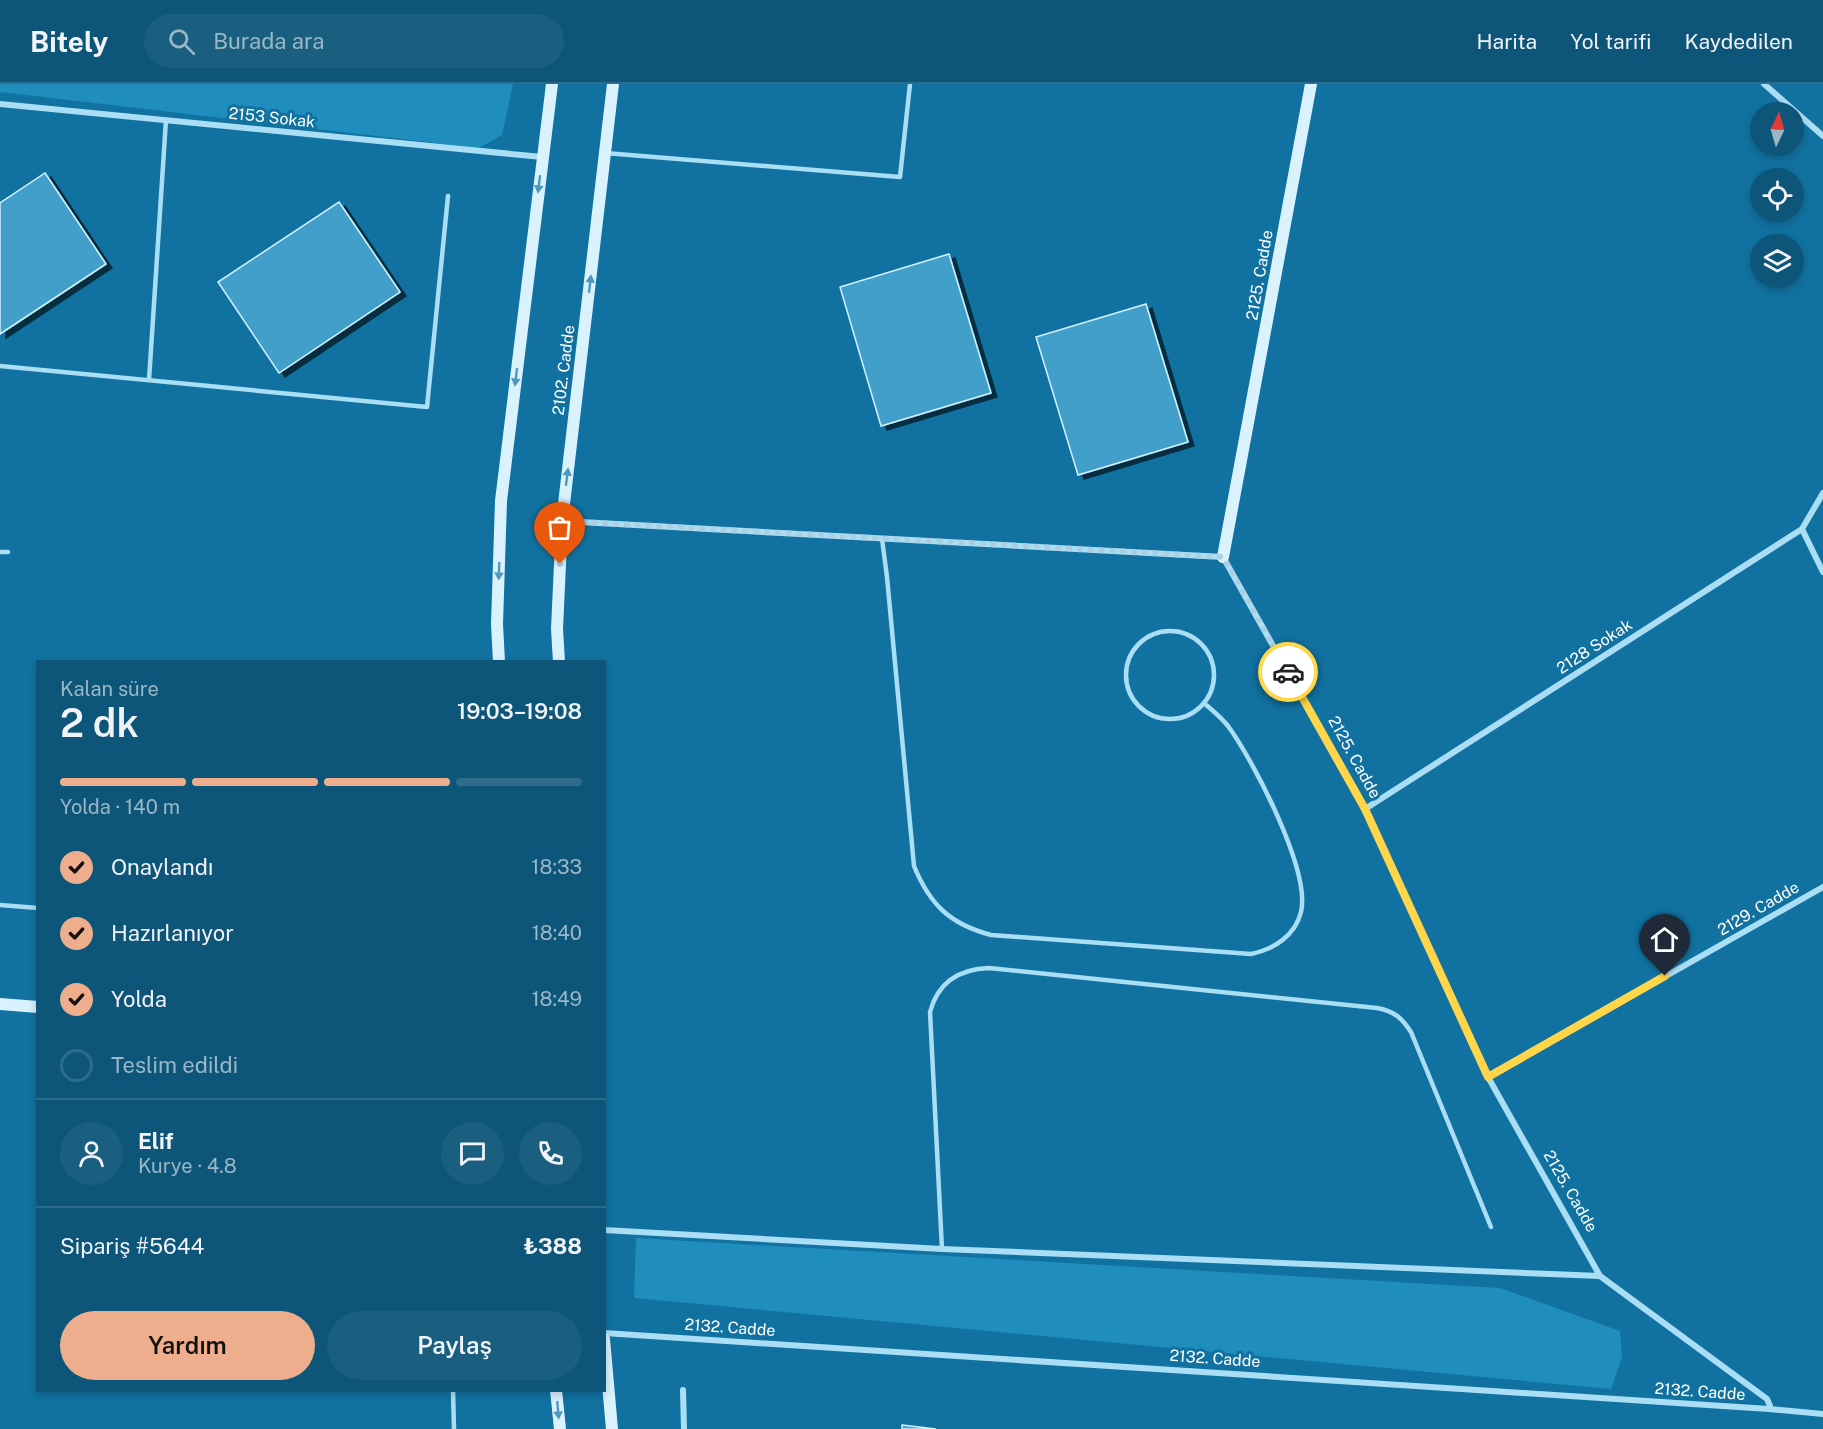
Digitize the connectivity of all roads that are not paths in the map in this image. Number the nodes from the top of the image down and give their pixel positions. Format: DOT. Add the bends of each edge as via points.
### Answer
graph roads {
  1 [pos="552,84"];
  2 [pos="613,84"];
  3 [pos="910,84"];
  4 [pos="1311,84"];
  5 [pos="1764,84"];
  6 [pos="0,104"];
  7 [pos="166,120"];
  8 [pos="1823,136"];
  9 [pos="605,153"];
  10 [pos="542,157"];
  11 [pos="448,196"];
  12 [pos="0,366"];
  13 [pos="149,380"];
  14 [pos="1823,493"];
  15 [pos="562,521"];
  16 [pos="1802,529"];
  17 [pos="882,539"];
  18 [pos="0,552"];
  19 [pos="8,552"];
  20 [pos="1223,557"];
  21 [pos="1823,572"];
  22 [pos="499,660"];
  23 [pos="559,660"];
  24 [pos="1204,703"];
  25 [pos="1365,809"];
  26 [pos="1823,886"];
  27 [pos="0,905"];
  28 [pos="36,908"];
  29 [pos="0,1004"];
  30 [pos="36,1007"];
  31 [pos="1488,1077"];
  32 [pos="1491,1227"];
  33 [pos="606,1230"];
  34 [pos="942,1249"];
  35 [pos="1600,1276"];
  36 [pos="606,1333"];
  37 [pos="606,1362"];
  38 [pos="683,1390"];
  39 [pos="453,1392"];
  40 [pos="556,1392"];
  41 [pos="1769,1409"];
  42 [pos="1823,1414"];
  43 [pos="454,1429"];
  44 [pos="560,1429"];
  45 [pos="612,1429"];
  46 [pos="684,1429"];
  1 -- 10 [label="street"];
  2 -- 9 [label="street, 2102. Cadde"];
  3 -- 9 [label="lane" via="900,177"];
  4 -- 20 [label="street, 2125. Cadde"];
  5 -- 8 [label="street"];
  6 -- 7 [label="street, 2153 Sokak"];
  7 -- 10 [label="street, 2153 Sokak"];
  7 -- 13 [label="lane"];
  15 -- 9 [label="street, 2102. Cadde, one-way"];
  10 -- 22 [label="street, one-way" via="501,501"];
  11 -- 13 [label="lane" via="427,407"];
  12 -- 13 [label="lane"];
  14 -- 16 [label="street, 2128 Sokak"];
  15 -- 17 [label="street"];
  15 -- 23 [label="street, 2102. Cadde"];
  16 -- 21 [label="street"];
  16 -- 25 [label="street, 2128 Sokak"];
  17 -- 20 [label="street"];
  17 -- 24 [label="lane" via="914,866 929,897 941,910 972,930 991,935 1251,954 1276,946 1286,938 1301,912 1303,897 1298,871 1279,818 1240,745 1226,723"];
  18 -- 19 [label="lane"];
  20 -- 25 [label="street, 2125. Cadde"];
  24 -- 24 [label="lane" via="1214,685 1214,665 1205,647 1189,635 1169,630 1150,634 1134,647 1126,665 1126,685 1134,703 1150,715 1169,720 1189,715"];
  25 -- 31 [label="street, 2125. Cadde"];
  26 -- 31 [label="street, 2129. Cadde"];
  27 -- 28 [label="lane"];
  29 -- 30 [label="street"];
  31 -- 35 [label="street, 2125. Cadde"];
  32 -- 34 [label="lane" via="1411,1032 1388,1010 989,968 955,976 938,992 930,1012"];
  33 -- 34 [label="street"];
  34 -- 35 [label="street"];
  35 -- 41 [label="street, 2125. Cadde" via="1767,1399"];
  36 -- 41 [label="street, 2132. Cadde"];
  37 -- 45 [label="street"];
  38 -- 46 [label="street"];
  39 -- 43 [label="lane"];
  40 -- 44 [label="street, one-way"];
  41 -- 42 [label="street, 2132. Cadde"];
}
